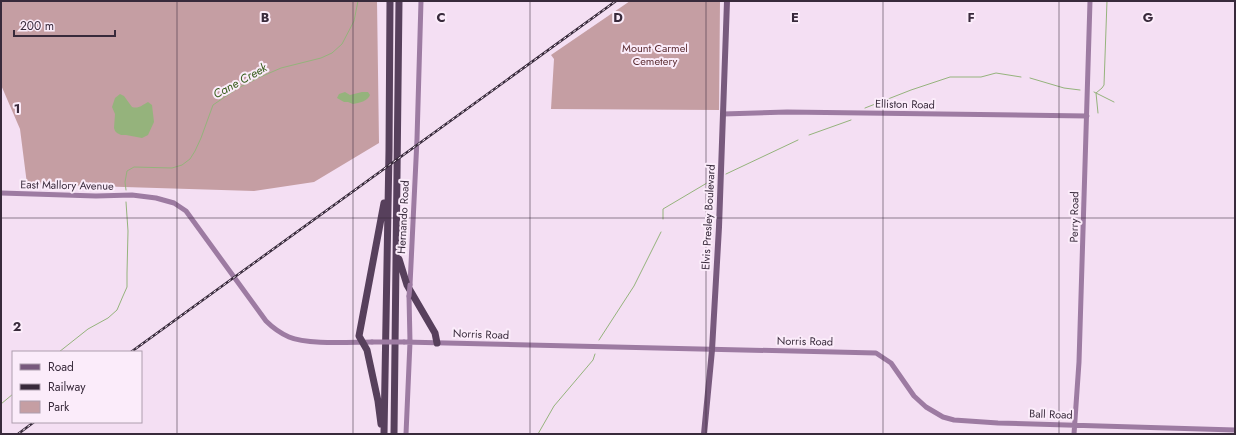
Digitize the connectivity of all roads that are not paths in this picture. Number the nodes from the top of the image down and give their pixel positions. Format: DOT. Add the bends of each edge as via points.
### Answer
graph roads {
  1 [pos="390,1"];
  2 [pos="399,1"];
  3 [pos="421,1"];
  4 [pos="727,1"];
  5 [pos="1090,1"];
  6 [pos="723,114"];
  7 [pos="1087,116"];
  8 [pos="388,183"];
  9 [pos="1,194"];
  10 [pos="132,195"];
  11 [pos="397,243"];
  12 [pos="362,342"];
  13 [pos="410,342"];
  14 [pos="437,343"];
  15 [pos="712,350"];
  16 [pos="891,363"];
  17 [pos="1074,425"];
  18 [pos="1235,430"];
  19 [pos="383,434"];
  20 [pos="394,434"];
  21 [pos="406,434"];
  22 [pos="704,434"];
  23 [pos="1074,434"];
  1 -- 8 [label="highway"];
  2 -- 11 [label="highway"];
  3 -- 13 [label="main road, Hernando Road, bridge"];
  4 -- 6 [label="main road, Elvis Presley Boulevard"];
  5 -- 7 [label="main road, Perry Road"];
  6 -- 7 [label="main road, Elliston Road" via="786,112"];
  6 -- 15 [label="main road, Elvis Presley Boulevard"];
  7 -- 17 [label="main road, Perry Road" via="1080,362"];
  8 -- 12 [label="highway" via="359,336"];
  8 -- 19 [label="highway"];
  9 -- 10 [label="main road, East Mallory Avenue"];
  10 -- 12 [label="main road, Norris Road" via="174,203 185,211 266,321 276,330 290,338 303,341"];
  11 -- 14 [label="highway" via="406,286 435,333"];
  11 -- 20 [label="highway"];
  12 -- 13 [label="main road, Norris Road, bridge"];
  12 -- 19 [label="highway" via="367,350"];
  13 -- 14 [label="main road, Norris Road"];
  13 -- 21 [label="main road, Hernando Road"];
  14 -- 15 [label="main road, Norris Road"];
  15 -- 16 [label="main road, Norris Road" via="876,353"];
  15 -- 22 [label="main road, Elvis Presley Boulevard"];
  16 -- 17 [label="main road, Ball Road" via="914,396 926,408 943,417 966,422"];
  17 -- 18 [label="main road, Ball Road"];
  17 -- 23 [label="main road, Perry Road"];
}
